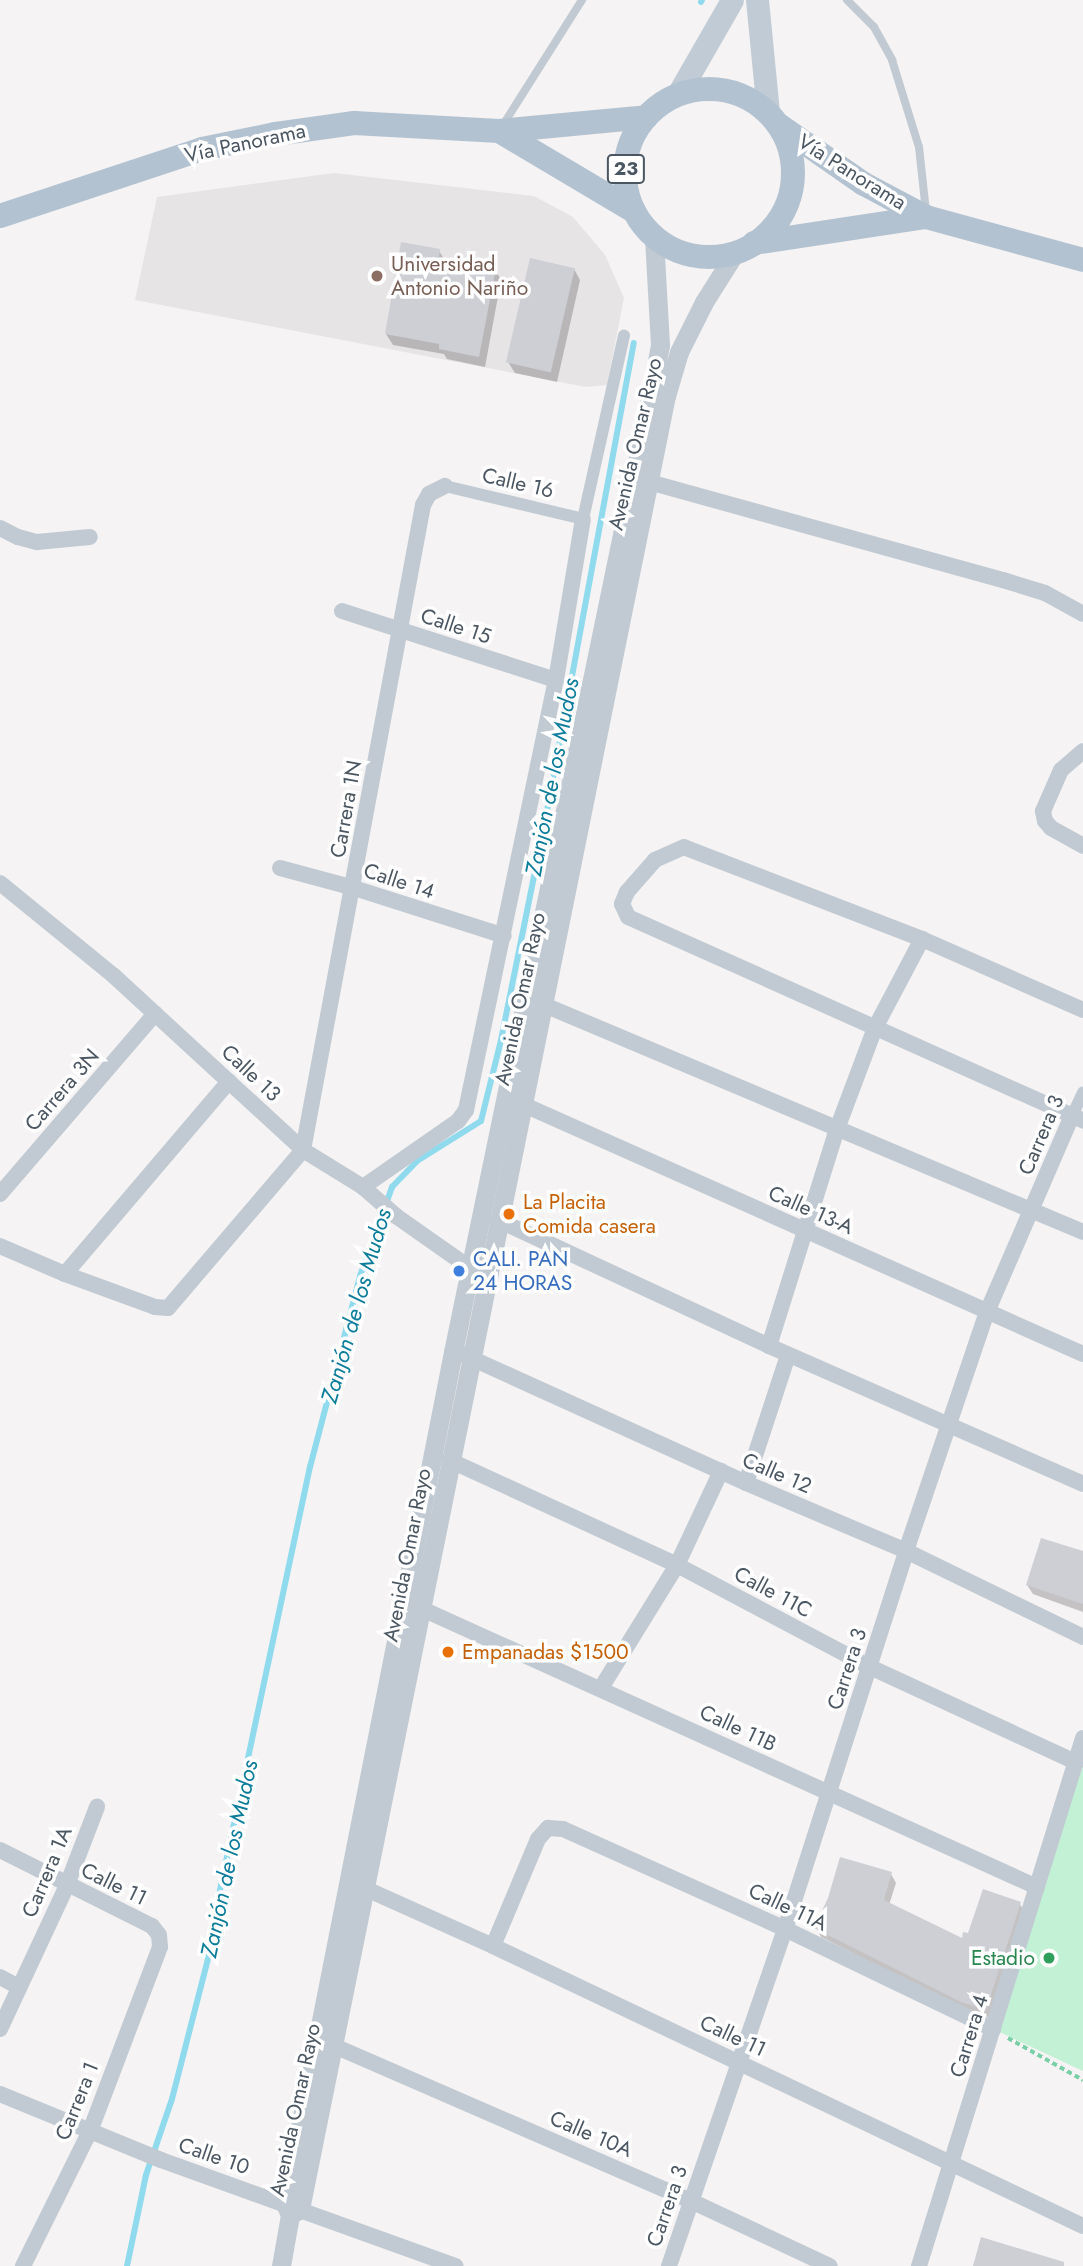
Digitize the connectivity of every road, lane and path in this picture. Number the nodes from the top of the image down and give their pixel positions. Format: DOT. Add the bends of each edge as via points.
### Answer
graph roads {
  1 [pos="582,0"];
  2 [pos="732,0"];
  3 [pos="757,0"];
  4 [pos="848,0"];
  5 [pos="678,94"];
  6 [pos="646,117"];
  7 [pos="773,119"];
  8 [pos="499,131"];
  9 [pos="634,211"];
  10 [pos="0,216"];
  11 [pos="926,217"];
  12 [pos="653,237"];
  13 [pos="745,248"];
  14 [pos="1083,260"];
  15 [pos="624,336"];
  16 [pos="649,482"];
  17 [pos="445,486"];
  18 [pos="583,519"];
  19 [pos="0,528"];
  20 [pos="90,537"];
  21 [pos="342,611"];
  22 [pos="1083,614"];
  23 [pos="398,629"];
  24 [pos="556,680"];
  25 [pos="1083,751"];
  26 [pos="1083,846"];
  27 [pos="280,868"];
  28 [pos="0,883"];
  29 [pos="354,888"];
  30 [pos="504,936"];
  31 [pos="922,939"];
  32 [pos="542,1004"];
  33 [pos="1083,1010"];
  34 [pos="155,1014"];
  35 [pos="875,1028"];
  36 [pos="229,1081"];
  37 [pos="1083,1092"];
  38 [pos="522,1104"];
  39 [pos="1077,1118"];
  40 [pos="837,1129"];
  41 [pos="303,1150"];
  42 [pos="0,1167"];
  43 [pos="13,1179"];
  44 [pos="363,1187"];
  45 [pos="0,1195"];
  46 [pos="1032,1211"];
  47 [pos="498,1220"];
  48 [pos="804,1231"];
  49 [pos="1083,1232"];
  50 [pos="0,1246"];
  51 [pos="479,1270"];
  52 [pos="65,1274"];
  53 [pos="987,1312"];
  54 [pos="769,1346"];
  55 [pos="461,1354"];
  56 [pos="1083,1354"];
  57 [pos="788,1355"];
  58 [pos="948,1424"];
  59 [pos="449,1460"];
  60 [pos="721,1471"];
  61 [pos="747,1483"];
  62 [pos="1083,1484"];
  63 [pos="906,1551"];
  64 [pos="677,1565"];
  65 [pos="420,1608"];
  66 [pos="1083,1636"];
  67 [pos="870,1667"];
  68 [pos="601,1688"];
  69 [pos="1083,1738"];
  70 [pos="1076,1762"];
  71 [pos="829,1793"];
  72 [pos="97,1807"];
  73 [pos="0,1850"];
  74 [pos="67,1885"];
  75 [pos="1037,1887"];
  76 [pos="364,1888"];
  77 [pos="785,1928"];
  78 [pos="493,1946"];
  79 [pos="160,1947"];
  80 [pos="0,1977"];
  81 [pos="19,1987"];
  82 [pos="0,2029"];
  83 [pos="993,2029"];
  84 [pos="332,2045"];
  85 [pos="739,2062"];
  86 [pos="1083,2080"];
  87 [pos="0,2094"];
  88 [pos="91,2129"];
  89 [pos="951,2161"];
  90 [pos="691,2201"];
  91 [pos="292,2209"];
  92 [pos="1083,2226"];
  93 [pos="23,2266"];
  94 [pos="281,2266"];
  95 [pos="456,2266"];
  96 [pos="669,2266"];
  97 [pos="830,2266"];
  98 [pos="919,2266"];
  1 -- 8 [label="lane"];
  2 -- 5 [label="main road"];
  3 -- 7 [label="main road"];
  4 -- 11 [label="lane" via="874,27 892,60 919,147"];
  5 -- 6 [label="main road, 23"];
  5 -- 7 [label="main road, 23" via="694,89 726,90 756,102"];
  6 -- 8 [label="main road, Vía Panorama / 23"];
  6 -- 9 [label="main road, 23" via="632,138 625,162 626,187"];
  7 -- 11 [label="main road, Vía Panorama / 23" via="854,178"];
  7 -- 13 [label="main road" via="790,149 793,176 788,202 774,225"];
  8 -- 9 [label="main road, Vía Panorama / 23"];
  8 -- 10 [label="main road, Vía Panorama / 23" via="354,123 276,134 202,149"];
  9 -- 12 [label="main road, 23"];
  11 -- 13 [label="main road, Vía Panorama / 23"];
  11 -- 14 [label="main road, Vía Panorama / 23"];
  12 -- 13 [label="main road, 23" via="701,257"];
  12 -- 51 [label="street, Avenida Omar Rayo" via="660,345"];
  13 -- 16 [label="street, Avenida Omar Rayo" via="704,302 679,352"];
  15 -- 18 [label="street"];
  16 -- 22 [label="street" via="1035,590"];
  16 -- 32 [label="street, Avenida Omar Rayo"];
  17 -- 18 [label="street, Calle 16"];
  17 -- 23 [label="street, Carrera 1N" via="429,495 423,505"];
  18 -- 24 [label="street"];
  19 -- 20 [label="street" via="37,542"];
  21 -- 23 [label="street, Calle 15"];
  23 -- 24 [label="street, Calle 15"];
  23 -- 29 [label="street, Carrera 1N"];
  24 -- 30 [label="street"];
  25 -- 26 [label="street" via="1061,770 1043,811 1051,828"];
  27 -- 29 [label="street, Calle 14"];
  28 -- 34 [label="street, Calle 13"];
  29 -- 30 [label="street, Calle 14"];
  29 -- 41 [label="street, Carrera 1N"];
  30 -- 44 [label="street" via="466,1110 458,1121"];
  31 -- 33 [label="street"];
  31 -- 35 [label="street"];
  31 -- 35 [label="street" via="684,847 655,860 627,892 622,904 628,917"];
  32 -- 38 [label="street, Avenida Omar Rayo"];
  32 -- 40 [label="street"];
  34 -- 36 [label="street, Calle 13"];
  34 -- 43 [label="street, Carrera 3N"];
  35 -- 39 [label="street"];
  35 -- 40 [label="street"];
  36 -- 41 [label="street, Calle 13"];
  36 -- 52 [label="street"];
  37 -- 39 [label="street, Carrera 3"];
  38 -- 47 [label="street, Avenida Omar Rayo"];
  38 -- 48 [label="street, Calle 13-A"];
  39 -- 46 [label="street, Carrera 3"];
  40 -- 46 [label="street"];
  40 -- 48 [label="street"];
  41 -- 44 [label="street, Calle 13"];
  41 -- 52 [label="street" via="167,1308"];
  42 -- 43 [label="street"];
  43 -- 45 [label="street, Carrera 3N"];
  44 -- 51 [label="street, Calle 13" via="396,1216"];
  46 -- 49 [label="street"];
  46 -- 53 [label="street, Carrera 3"];
  47 -- 51 [label="street, Avenida Omar Rayo"];
  47 -- 54 [label="street"];
  48 -- 53 [label="street, Calle 13-A"];
  48 -- 54 [label="street"];
  50 -- 52 [label="street"];
  51 -- 55 [label="street, Avenida Omar Rayo"];
  53 -- 56 [label="street, Calle 13-A"];
  53 -- 58 [label="street, Carrera 3"];
  54 -- 57 [label="street"];
  55 -- 59 [label="street, Avenida Omar Rayo"];
  55 -- 60 [label="street, Calle 12"];
  55 -- 91 [label="street, Avenida Omar Rayo"];
  57 -- 58 [label="street"];
  57 -- 61 [label="street"];
  58 -- 62 [label="street"];
  58 -- 63 [label="street, Carrera 3"];
  59 -- 64 [label="street, Calle 11C"];
  59 -- 65 [label="street, Avenida Omar Rayo"];
  60 -- 61 [label="street, Calle 12"];
  60 -- 64 [label="street"];
  61 -- 63 [label="street, Calle 12"];
  63 -- 66 [label="street, Calle 12"];
  63 -- 67 [label="street, Carrera 3"];
  64 -- 67 [label="street, Calle 11C"];
  64 -- 68 [label="street"];
  65 -- 68 [label="street, Calle 11B"];
  65 -- 76 [label="street, Avenida Omar Rayo"];
  67 -- 70 [label="street, Calle 11C"];
  67 -- 71 [label="street, Carrera 3"];
  68 -- 71 [label="street, Calle 11B"];
  69 -- 70 [label="street, Carrera 4"];
  70 -- 75 [label="street, Carrera 4"];
  71 -- 75 [label="street, Calle 11B"];
  71 -- 77 [label="street, Carrera 3"];
  72 -- 74 [label="street, Carrera 1A"];
  73 -- 74 [label="street, Calle 11"];
  74 -- 79 [label="street, Calle 11" via="152,1926"];
  74 -- 81 [label="street, Carrera 1A"];
  75 -- 83 [label="street, Carrera 4"];
  76 -- 78 [label="street, Calle 11"];
  76 -- 84 [label="street, Avenida Omar Rayo"];
  77 -- 78 [label="street, Calle 11A" via="563,1829 548,1828 538,1839"];
  77 -- 83 [label="street, Calle 11A"];
  77 -- 85 [label="street, Carrera 3"];
  78 -- 85 [label="street, Calle 11"];
  79 -- 88 [label="street, Carrera 1"];
  80 -- 81 [label="street"];
  81 -- 82 [label="street, Carrera 1A"];
  83 -- 86 [label="path"];
  83 -- 89 [label="street, Carrera 4"];
  84 -- 90 [label="street, Calle 10A"];
  84 -- 91 [label="street, Avenida Omar Rayo"];
  85 -- 89 [label="street, Calle 11"];
  85 -- 90 [label="street, Carrera 3"];
  87 -- 88 [label="street, Calle 10"];
  88 -- 91 [label="street, Calle 10"];
  88 -- 93 [label="street, Carrera 1"];
  89 -- 92 [label="street, Calle 11"];
  89 -- 98 [label="street, Carrera 4"];
  90 -- 96 [label="street, Carrera 3"];
  90 -- 97 [label="street, Calle 10A"];
  91 -- 94 [label="street"];
  91 -- 95 [label="street, Calle 10"];
}
